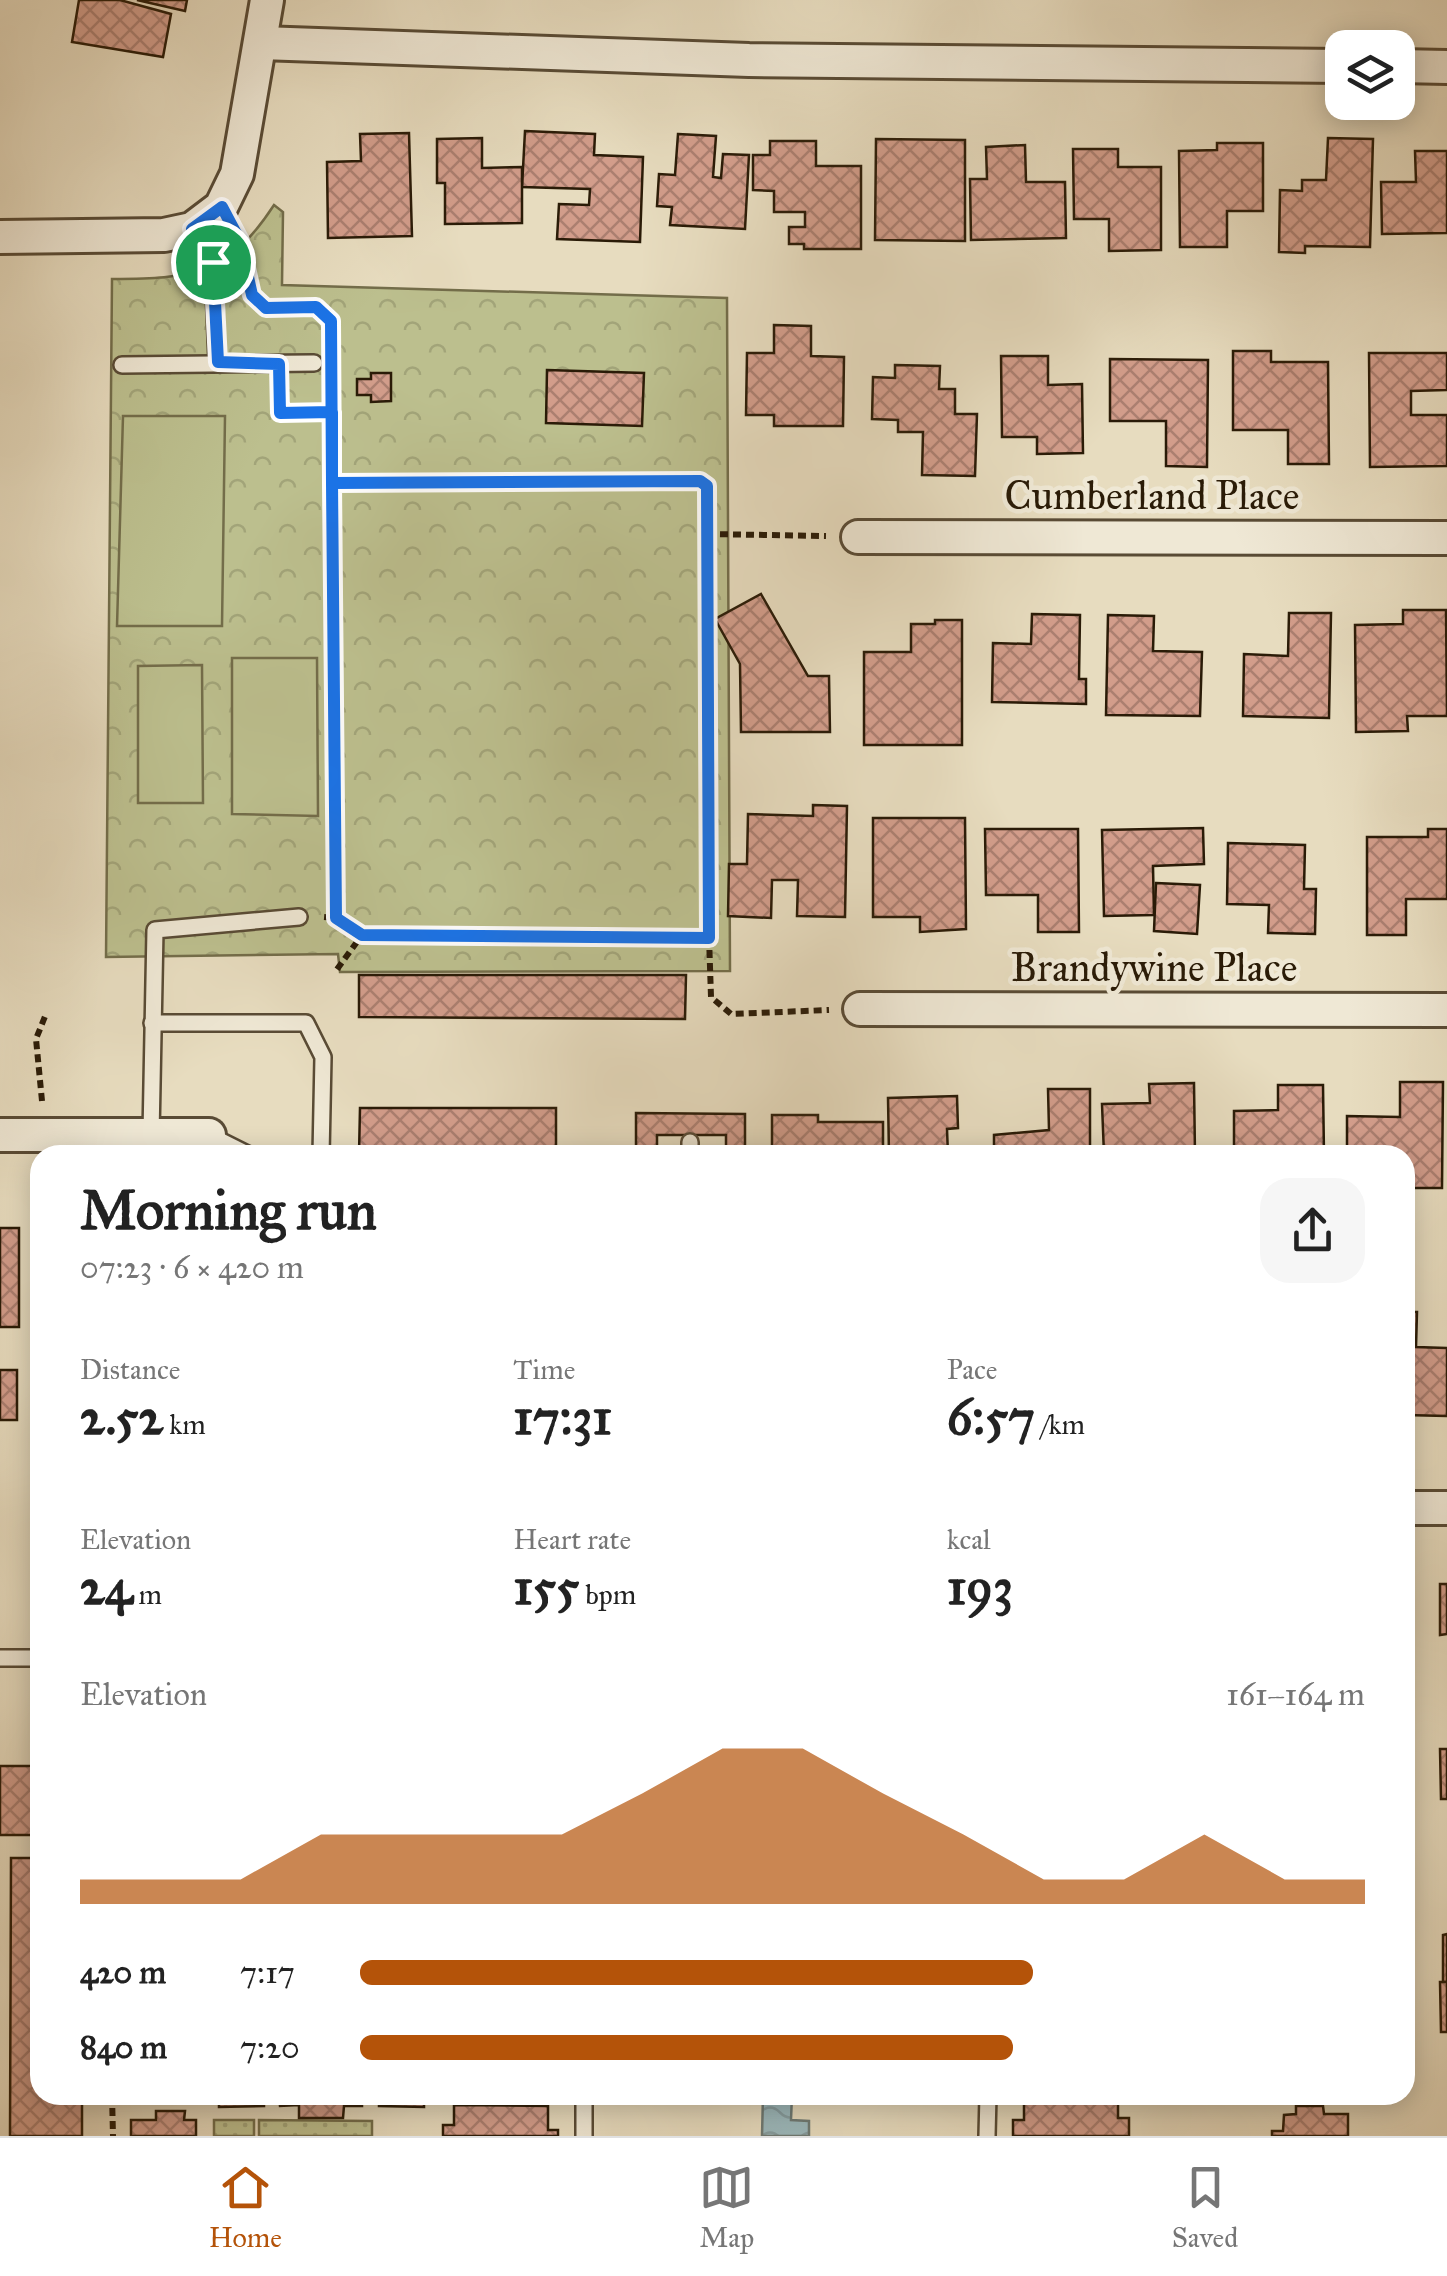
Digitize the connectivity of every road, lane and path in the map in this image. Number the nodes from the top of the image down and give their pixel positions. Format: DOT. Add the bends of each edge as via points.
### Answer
graph roads {
  1 [pos="267,0"];
  2 [pos="261,44"];
  3 [pos="1325,66"];
  4 [pos="1415,66"];
  5 [pos="1447,67"];
  6 [pos="222,207"];
  7 [pos="192,229"];
  8 [pos="0,237"];
  9 [pos="332,357"];
  10 [pos="218,362"];
  11 [pos="314,363"];
  12 [pos="279,364"];
  13 [pos="122,365"];
  14 [pos="332,376"];
  15 [pos="332,412"];
  16 [pos="332,483"];
  17 [pos="707,534"];
  18 [pos="858,537"];
  19 [pos="1447,538"];
  20 [pos="299,917"];
  21 [pos="336,918"];
  22 [pos="362,935"];
  23 [pos="709,938"];
  24 [pos="335,972"];
  25 [pos="860,1009"];
  26 [pos="1447,1010"];
  27 [pos="46,1014"];
  28 [pos="152,1022"];
  29 [pos="0,1135"];
  30 [pos="152,1135"];
  31 [pos="209,1135"];
  32 [pos="48,1145"];
  33 [pos="229,1145"];
  34 [pos="321,1145"];
  35 [pos="1415,1508"];
  36 [pos="1447,1508"];
  37 [pos="0,1658"];
  38 [pos="30,1658"];
  39 [pos="112,2105"];
  40 [pos="584,2105"];
  41 [pos="988,2105"];
  42 [pos="113,2136"];
  43 [pos="584,2136"];
  44 [pos="988,2136"];
  1 -- 2 [label="street"];
  2 -- 3 [label="street" via="749,60"];
  2 -- 6 [label="street" via="238,174"];
  4 -- 5 [label="street"];
  6 -- 7 [label="street"];
  6 -- 9 [label="path" via="240,241 252,295 266,308 316,307 331,321"];
  7 -- 8 [label="street"];
  7 -- 10 [label="lane" via="213,262"];
  10 -- 12 [label="lane"];
  10 -- 13 [label="lane"];
  11 -- 12 [label="lane"];
  12 -- 15 [label="path" via="280,413"];
  14 -- 15 [label="path"];
  15 -- 16 [label="path"];
  16 -- 17 [label="path" via="700,481 707,486"];
  16 -- 21 [label="path"];
  17 -- 18 [label="path"];
  17 -- 23 [label="path"];
  18 -- 19 [label="street, Cumberland Place"];
  20 -- 21 [label="path"];
  20 -- 28 [label="lane" via="154,930"];
  21 -- 22 [label="path"];
  22 -- 23 [label="path"];
  22 -- 24 [label="path"];
  23 -- 25 [label="path" via="711,997 731,1014"];
  25 -- 26 [label="street, Brandywine Place"];
  27 -- 32 [label="path" via="36,1038"];
  28 -- 30 [label="lane"];
  28 -- 34 [label="lane" via="306,1023 323,1056"];
  29 -- 32 [label="street"];
  30 -- 31 [label="street"];
  30 -- 32 [label="street"];
  31 -- 33 [label="lane"];
  35 -- 36 [label="street"];
  37 -- 38 [label="lane"];
  39 -- 42 [label="path"];
  40 -- 43 [label="lane"];
  41 -- 44 [label="lane"];
}
